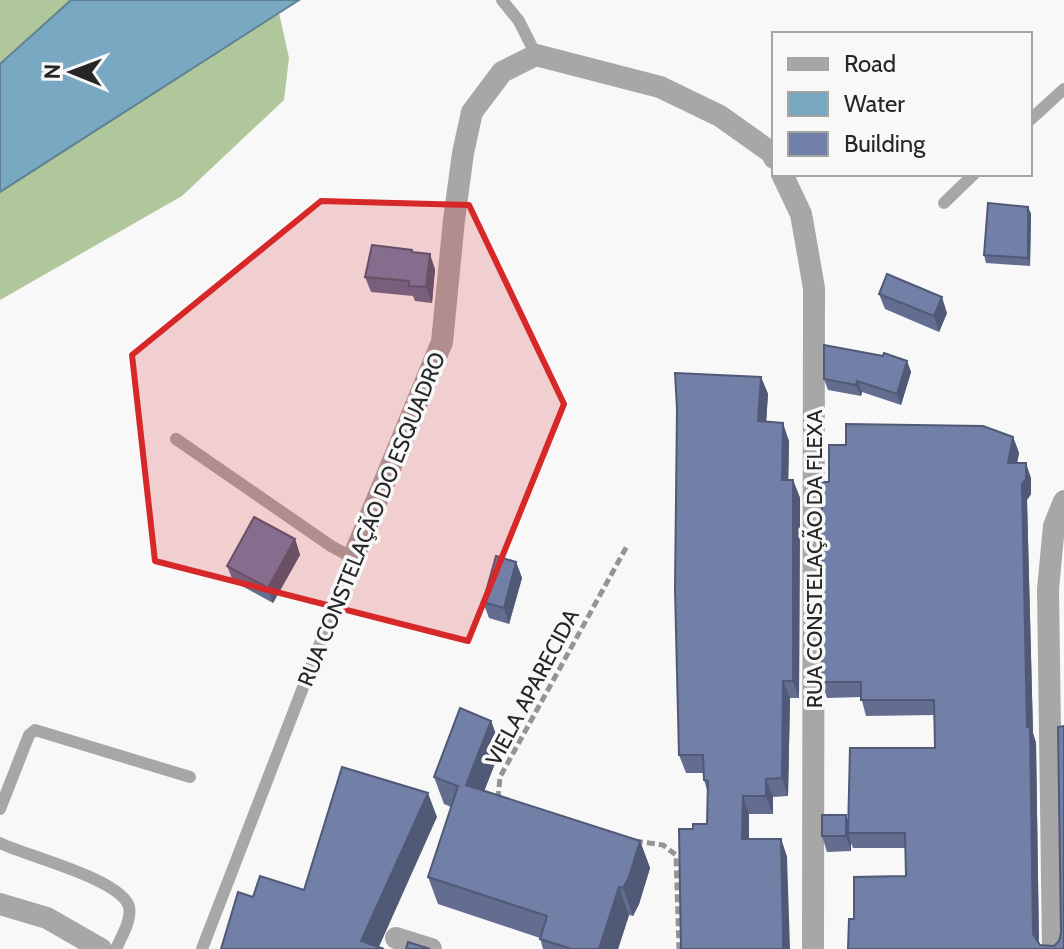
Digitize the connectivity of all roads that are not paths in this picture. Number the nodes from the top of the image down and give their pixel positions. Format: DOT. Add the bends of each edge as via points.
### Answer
graph roads {
  1 [pos="502,0"];
  2 [pos="536,55"];
  3 [pos="1064,89"];
  4 [pos="1032,118"];
  5 [pos="772,153"];
  6 [pos="783,176"];
  7 [pos="972,176"];
  8 [pos="944,203"];
  9 [pos="176,439"];
  10 [pos="1064,501"];
  11 [pos="353,558"];
  12 [pos="190,777"];
  13 [pos="0,809"];
  14 [pos="0,843"];
  15 [pos="0,904"];
  16 [pos="396,938"];
  17 [pos="101,949"];
  18 [pos="116,949"];
  19 [pos="202,949"];
  20 [pos="431,949"];
  21 [pos="813,949"];
  22 [pos="1053,949"];
  1 -- 2 [label="lane"];
  2 -- 5 [label="street" via="660,87 720,116"];
  2 -- 11 [label="street, RUA CONSTELAÇÃO DO ESQUADRO" via="502,72 472,112 442,342"];
  3 -- 4 [label="lane"];
  6 -- 21 [label="street, RUA CONSTELAÇÃO DA FLEXA" via="801,214 814,288"];
  7 -- 8 [label="lane"];
  9 -- 11 [label="lane"];
  10 -- 22 [label="street" via="1054,526 1048,589"];
  11 -- 19 [label="lane, RUA CONSTELAÇÃO DO ESQUADRO"];
  12 -- 13 [label="lane" via="35,730"];
  14 -- 18 [label="lane" via="101,881 125,900 128,921"];
  15 -- 17 [label="street" via="47,918"];
  16 -- 20 [label="street"];
}
